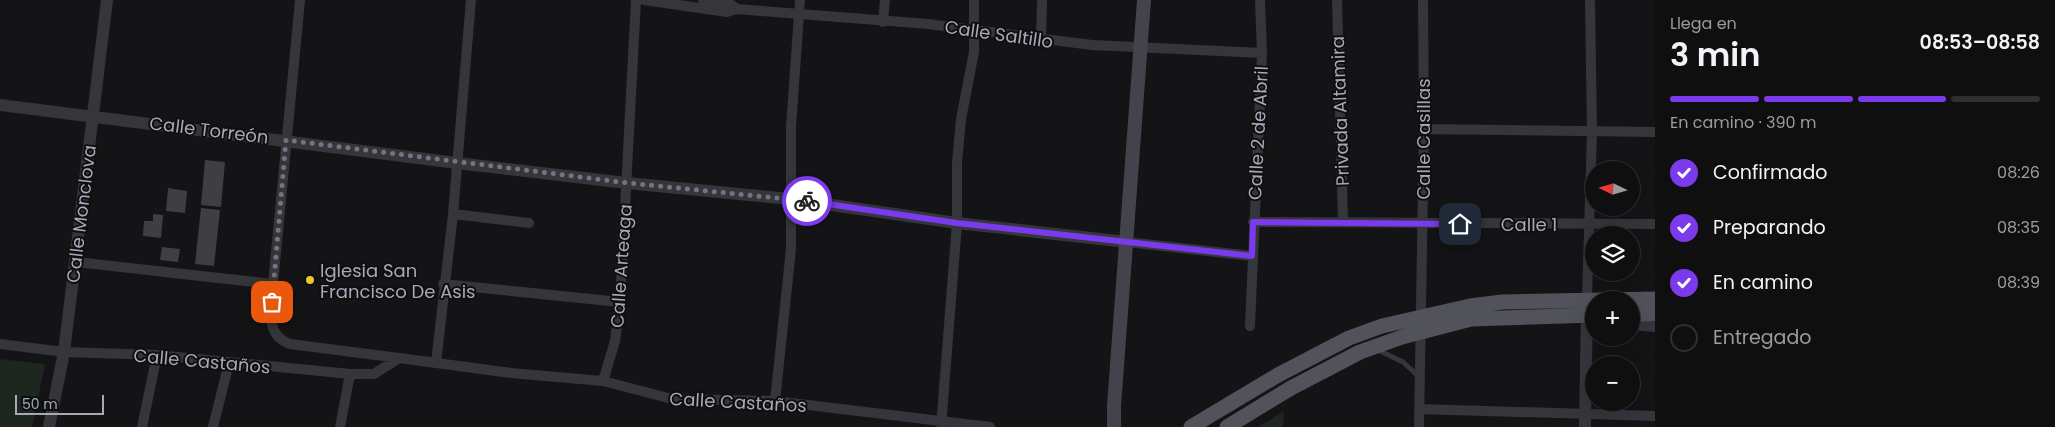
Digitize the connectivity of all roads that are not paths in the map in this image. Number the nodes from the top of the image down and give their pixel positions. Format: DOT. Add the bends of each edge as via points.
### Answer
graph roads {
  1 [pos="107,0"];
  2 [pos="300,0"];
  3 [pos="471,0"];
  4 [pos="636,0"];
  5 [pos="644,0"];
  6 [pos="703,0"];
  7 [pos="800,0"];
  8 [pos="885,0"];
  9 [pos="974,0"];
  10 [pos="1042,0"];
  11 [pos="1144,0"];
  12 [pos="1260,0"];
  13 [pos="1337,0"];
  14 [pos="1423,0"];
  15 [pos="1590,0"];
  16 [pos="737,9"];
  17 [pos="799,15"];
  18 [pos="883,22"];
  19 [pos="974,31"];
  20 [pos="1041,40"];
  21 [pos="1142,47"];
  22 [pos="1262,53"];
  23 [pos="0,104"];
  24 [pos="92,116"];
  25 [pos="1424,129"];
  26 [pos="1592,132"];
  27 [pos="1655,132"];
  28 [pos="286,140"];
  29 [pos="457,163"];
  30 [pos="628,183"];
  31 [pos="790,199"];
  32 [pos="453,214"];
  33 [pos="1253,222"];
  34 [pos="1343,222"];
  35 [pos="957,223"];
  36 [pos="529,224"];
  37 [pos="1422,224"];
  38 [pos="1590,224"];
  39 [pos="1655,224"];
  40 [pos="1127,242"];
  41 [pos="1252,256"];
  42 [pos="76,262"];
  43 [pos="273,284"];
  44 [pos="444,284"];
  45 [pos="1587,291"];
  46 [pos="1585,299"];
  47 [pos="1640,299"];
  48 [pos="1655,299"];
  49 [pos="620,302"];
  50 [pos="1640,314"];
  51 [pos="1655,314"];
  52 [pos="1585,315"];
  53 [pos="1422,316"];
  54 [pos="1250,326"];
  55 [pos="1640,326"];
  56 [pos="1655,327"];
  57 [pos="1420,332"];
  58 [pos="0,344"];
  59 [pos="1589,346"];
  60 [pos="1370,347"];
  61 [pos="64,352"];
  62 [pos="157,355"];
  63 [pos="398,358"];
  64 [pos="229,363"];
  65 [pos="436,363"];
  66 [pos="350,374"];
  67 [pos="1419,377"];
  68 [pos="603,381"];
  69 [pos="775,401"];
  70 [pos="1419,409"];
  71 [pos="1655,416"];
  72 [pos="1585,421"];
  73 [pos="941,425"];
  74 [pos="49,427"];
  75 [pos="142,427"];
  76 [pos="213,427"];
  77 [pos="340,427"];
  78 [pos="990,427"];
  79 [pos="1114,427"];
  80 [pos="1191,427"];
  81 [pos="1227,427"];
  82 [pos="1419,427"];
  1 -- 24 [label="street, Calle Monclova"];
  2 -- 28 [label="street"];
  3 -- 29 [label="street"];
  4 -- 30 [label="street, Calle Arteaga"];
  5 -- 16 [label="street, Calle Saltillo" via="727,12"];
  6 -- 16 [label="street, Calle Saltillo" via="729,3"];
  7 -- 17 [label="street"];
  8 -- 18 [label="street"];
  9 -- 19 [label="street"];
  10 -- 20 [label="street"];
  11 -- 21 [label="main road"];
  12 -- 22 [label="street, Calle 2 de Abril"];
  13 -- 34 [label="street, Privada Altamira"];
  14 -- 25 [label="street, Calle Casillas"];
  15 -- 26 [label="street"];
  16 -- 17 [label="street, Calle Saltillo"];
  17 -- 18 [label="street, Calle Saltillo"];
  17 -- 31 [label="street" via="793,81"];
  18 -- 19 [label="street, Calle Saltillo"];
  19 -- 20 [label="street, Calle Saltillo"];
  19 -- 35 [label="street" via="972,70 961,119 957,162"];
  20 -- 21 [label="street, Calle Saltillo"];
  21 -- 22 [label="street, Calle Saltillo"];
  21 -- 40 [label="main road"];
  22 -- 33 [label="street, Calle 2 de Abril"];
  23 -- 24 [label="street, Calle Torreón"];
  24 -- 28 [label="street, Calle Torreón"];
  24 -- 42 [label="street, Calle Monclova"];
  25 -- 26 [label="street"];
  25 -- 37 [label="street, Calle Casillas"];
  26 -- 27 [label="street"];
  26 -- 38 [label="street"];
  28 -- 29 [label="street, Calle Torreón"];
  28 -- 43 [label="street"];
  29 -- 30 [label="street, Calle Torreón"];
  29 -- 32 [label="street"];
  30 -- 31 [label="street, Calle Torreón"];
  30 -- 49 [label="street, Calle Arteaga"];
  31 -- 35 [label="street, Calle Torreón"];
  31 -- 69 [label="street" via="791,249"];
  32 -- 36 [label="street"];
  32 -- 44 [label="street"];
  33 -- 34 [label="street, Calle 1"];
  33 -- 41 [label="street, Calle 2 de Abril"];
  34 -- 37 [label="street, Calle 1"];
  35 -- 40 [label="street, Calle Torreón"];
  35 -- 73 [label="street"];
  37 -- 38 [label="street, Calle 1"];
  37 -- 53 [label="street, Calle Casillas"];
  38 -- 39 [label="street, Calle 1"];
  38 -- 45 [label="street"];
  40 -- 41 [label="street, Calle Torreón"];
  40 -- 79 [label="main road"];
  41 -- 54 [label="street, Calle 2 de Abril"];
  42 -- 43 [label="street"];
  42 -- 61 [label="street, Calle Monclova"];
  43 -- 63 [label="street, Calle Castaños" via="271,320 273,332 279,340"];
  44 -- 49 [label="street"];
  44 -- 65 [label="street"];
  46 -- 53 [label="main road" via="1502,302"];
  47 -- 48 [label="main road"];
  49 -- 68 [label="street, Calle Arteaga" via="615,341"];
  50 -- 51 [label="main road"];
  52 -- 57 [label="main road" via="1471,319"];
  53 -- 57 [label="street, Calle Casillas"];
  53 -- 80 [label="main road" via="1349,338 1230,402"];
  55 -- 56 [label="street"];
  57 -- 60 [label="main road"];
  57 -- 67 [label="street, Calle Casillas"];
  58 -- 61 [label="street, Calle Castaños"];
  59 -- 72 [label="street"];
  60 -- 67 [label="lane" via="1403,362"];
  60 -- 81 [label="main road" via="1291,388"];
  61 -- 62 [label="street, Calle Castaños"];
  61 -- 74 [label="street, Calle Monclova"];
  62 -- 64 [label="street, Calle Castaños"];
  62 -- 75 [label="street"];
  63 -- 65 [label="street, Calle Castaños"];
  63 -- 66 [label="street, Calle Castaños" via="374,374"];
  64 -- 66 [label="street, Calle Castaños"];
  64 -- 76 [label="street"];
  65 -- 68 [label="street, Calle Castaños"];
  66 -- 77 [label="street"];
  67 -- 70 [label="street, Calle Casillas"];
  68 -- 69 [label="street, Calle Castaños" via="672,399"];
  69 -- 73 [label="street, Calle Castaños"];
  70 -- 72 [label="street"];
  70 -- 82 [label="street, Calle Casillas"];
  71 -- 72 [label="street"];
  73 -- 78 [label="street, Calle Castaños"];
}
